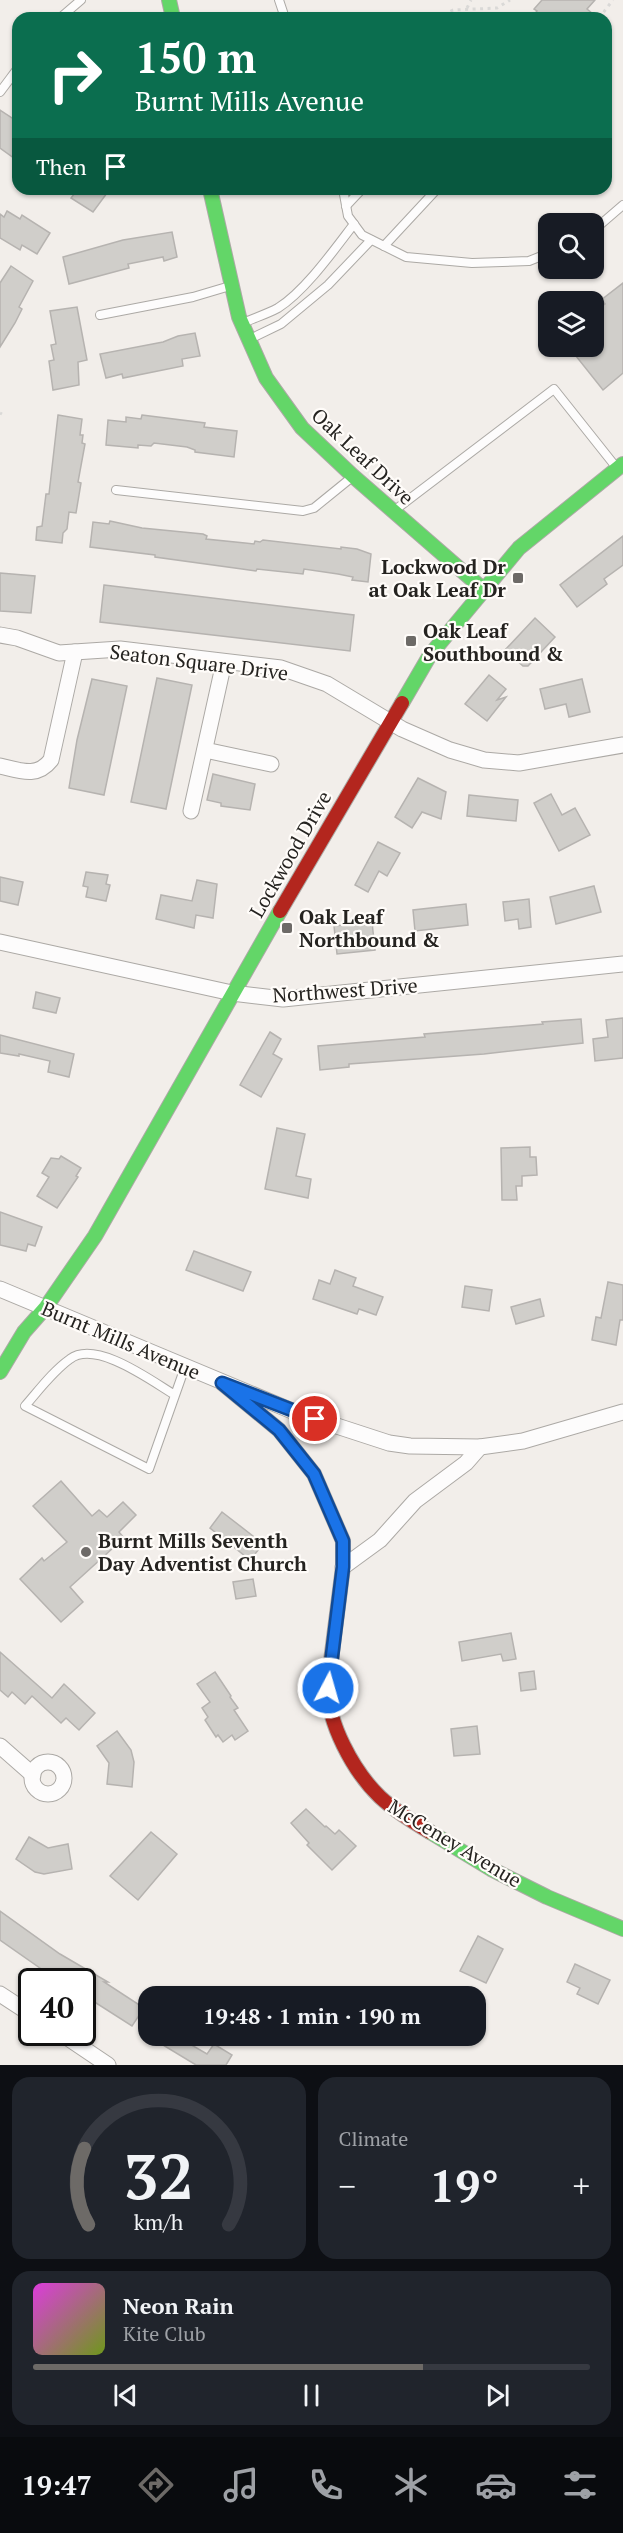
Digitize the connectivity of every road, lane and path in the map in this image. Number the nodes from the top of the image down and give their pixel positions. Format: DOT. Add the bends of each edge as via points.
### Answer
graph roads {
  1 [pos="81,0"];
  2 [pos="471,0"];
  3 [pos="510,0"];
  4 [pos="613,0"];
  5 [pos="467,8"];
  6 [pos="67,12"];
  7 [pos="448,12"];
  8 [pos="604,12"];
  9 [pos="12,76"];
  10 [pos="0,92"];
  11 [pos="211,195"];
  12 [pos="344,195"];
  13 [pos="356,195"];
  14 [pos="431,195"];
  15 [pos="623,205"];
  16 [pos="346,206"];
  17 [pos="604,221"];
  18 [pos="354,224"];
  19 [pos="371,240"];
  20 [pos="384,246"];
  21 [pos="538,257"];
  22 [pos="232,286"];
  23 [pos="100,315"];
  24 [pos="242,324"];
  25 [pos="249,340"];
  26 [pos="620,466"];
  27 [pos="353,476"];
  28 [pos="116,490"];
  29 [pos="393,511"];
  30 [pos="484,590"];
  31 [pos="0,634"];
  32 [pos="75,652"];
  33 [pos="224,662"];
  34 [pos="389,722"];
  35 [pos="623,745"];
  36 [pos="205,750"];
  37 [pos="271,764"];
  38 [pos="0,766"];
  39 [pos="191,811"];
  40 [pos="0,942"];
  41 [pos="623,964"];
  42 [pos="232,993"];
  43 [pos="0,1289"];
  44 [pos="46,1307"];
  45 [pos="185,1367"];
  46 [pos="0,1372"];
  47 [pos="0,1378"];
  48 [pos="222,1383"];
  49 [pos="175,1395"];
  50 [pos="623,1412"];
  51 [pos="480,1447"];
  52 [pos="343,1567"];
  53 [pos="0,1746"];
  54 [pos="33,1775"];
  55 [pos="623,1929"];
  56 [pos="0,1994"];
  57 [pos="18,2006"];
  58 [pos="80,2046"];
  59 [pos="108,2065"];
  1 -- 6 [label="lane"];
  2 -- 5 [label="path"];
  3 -- 5 [label="path" via="497,8"];
  4 -- 8 [label="path"];
  5 -- 7 [label="path"];
  9 -- 10 [label="lane"];
  11 -- 22 [label="street, Oak Leaf Drive"];
  12 -- 16 [label="lane"];
  13 -- 16 [label="lane"];
  14 -- 20 [label="lane"];
  15 -- 17 [label="lane"];
  16 -- 18 [label="lane"];
  18 -- 19 [label="lane" via="362,236"];
  18 -- 24 [label="lane" via="296,292 278,308"];
  19 -- 20 [label="lane"];
  19 -- 25 [label="lane" via="328,285 281,324"];
  20 -- 21 [label="lane" via="406,257 472,263"];
  22 -- 23 [label="lane"];
  22 -- 24 [label="street, Oak Leaf Drive"];
  24 -- 25 [label="street, Oak Leaf Drive"];
  25 -- 27 [label="street, Oak Leaf Drive" via="266,378 302,428"];
  26 -- 29 [label="lane" via="554,389"];
  26 -- 30 [label="street, Lockwood Drive" via="519,548"];
  27 -- 28 [label="lane" via="314,508 303,511"];
  27 -- 29 [label="street, Oak Leaf Drive"];
  29 -- 30 [label="street, Oak Leaf Drive"];
  30 -- 34 [label="street, Lockwood Drive" via="430,654"];
  31 -- 32 [label="street, Seaton Square Drive" via="59,653"];
  32 -- 33 [label="street, Seaton Square Drive" via="120,649"];
  32 -- 38 [label="street" via="51,760 44,770 32,773"];
  33 -- 34 [label="street, Seaton Square Drive" via="281,668 304,675 327,684"];
  33 -- 36 [label="street"];
  34 -- 35 [label="street, Seaton Square Drive" via="450,750 484,760 519,763"];
  34 -- 42 [label="street, Lockwood Drive"];
  36 -- 37 [label="street"];
  36 -- 39 [label="street"];
  40 -- 42 [label="street, Northwest Drive"];
  41 -- 42 [label="street, Northwest Drive" via="283,999"];
  42 -- 44 [label="street, Lockwood Drive" via="95,1236"];
  43 -- 44 [label="street, Burnt Mills Avenue"];
  44 -- 45 [label="street, Burnt Mills Avenue"];
  44 -- 46 [label="street, Lockwood Drive" via="24,1332"];
  44 -- 47 [label="street, Lockwood Drive" via="35,1340"];
  45 -- 48 [label="street, Burnt Mills Avenue"];
  45 -- 49 [label="lane"];
  48 -- 51 [label="street, Burnt Mills Avenue" via="389,1443"];
  48 -- 52 [label="street, McCeney Avenue" via="279,1430 314,1474 343,1541"];
  49 -- 49 [label="lane" via="127,1366 100,1355 83,1354 71,1357 25,1406 149,1469"];
  50 -- 51 [label="street, Burnt Mills Avenue" via="523,1442"];
  51 -- 52 [label="street" via="466,1463 416,1501 381,1539"];
  52 -- 55 [label="street, McCeney Avenue" via="328,1688 336,1730 352,1761 379,1796 405,1817 491,1869"];
  53 -- 54 [label="street"];
  56 -- 57 [label="street"];
  58 -- 59 [label="street"];
}
